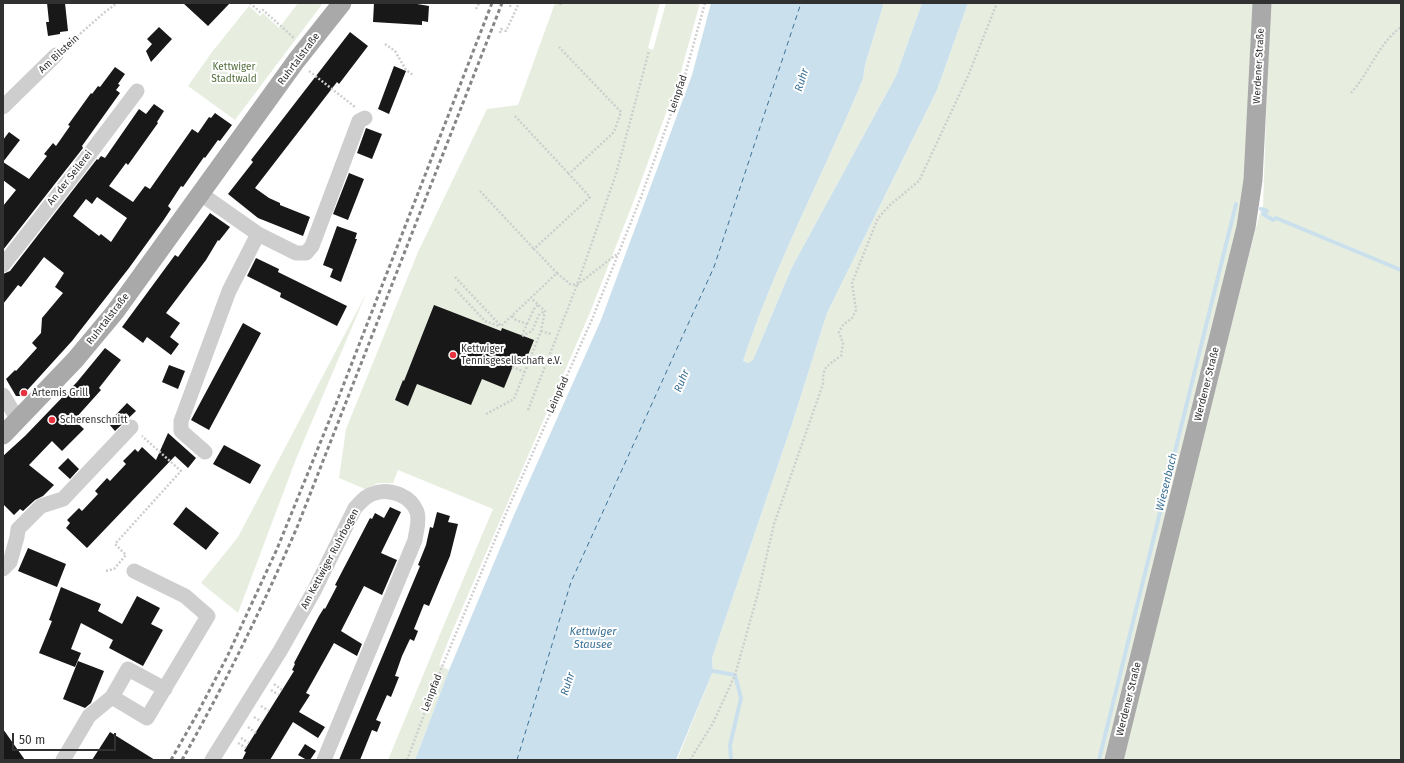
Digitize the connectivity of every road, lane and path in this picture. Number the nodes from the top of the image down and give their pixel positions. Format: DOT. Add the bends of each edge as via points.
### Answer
graph roads {
  1 [pos="117,3"];
  2 [pos="250,3"];
  3 [pos="342,3"];
  4 [pos="479,3"];
  5 [pos="511,3"];
  6 [pos="518,3"];
  7 [pos="705,3"];
  8 [pos="997,3"];
  9 [pos="1262,3"];
  10 [pos="510,6"];
  11 [pos="476,9"];
  12 [pos="1401,27"];
  13 [pos="296,33"];
  14 [pos="500,33"];
  15 [pos="385,44"];
  16 [pos="559,47"];
  17 [pos="649,51"];
  18 [pos="56,55"];
  19 [pos="296,61"];
  20 [pos="413,75"];
  21 [pos="137,91"];
  22 [pos="1351,93"];
  23 [pos="342,97"];
  24 [pos="3,107"];
  25 [pos="515,116"];
  26 [pos="365,118"];
  27 [pos="569,174"];
  28 [pos="480,192"];
  29 [pos="201,194"];
  30 [pos="258,234"];
  31 [pos="534,248"];
  32 [pos="617,253"];
  33 [pos="3,265"];
  34 [pos="557,273"];
  35 [pos="455,277"];
  36 [pos="577,285"];
  37 [pos="455,289"];
  38 [pos="531,298"];
  39 [pos="538,305"];
  40 [pos="545,311"];
  41 [pos="512,316"];
  42 [pos="526,324"];
  43 [pos="501,326"];
  44 [pos="541,331"];
  45 [pos="551,334"];
  46 [pos="512,367"];
  47 [pos="526,372"];
  48 [pos="3,395"];
  49 [pos="528,410"];
  50 [pos="486,414"];
  51 [pos="18,420"];
  52 [pos="131,427"];
  53 [pos="3,435"];
  54 [pos="205,452"];
  55 [pos="3,569"];
  56 [pos="106,571"];
  57 [pos="134,571"];
  58 [pos="165,689"];
  59 [pos="112,697"];
  60 [pos="63,760"];
  61 [pos="213,760"];
  62 [pos="324,760"];
  63 [pos="407,760"];
  64 [pos="690,760"];
  65 [pos="1114,760"];
  1 -- 18 [label="path, Am Bilstein"];
  2 -- 13 [label="path" via="260,12 263,10 293,37"];
  3 -- 19 [label="main road, Ruhrtalstraße"];
  4 -- 11 [label="path"];
  5 -- 10 [label="path"];
  6 -- 14 [label="path" via="506,32 501,29"];
  7 -- 32 [label="path, Leinpfad" via="685,75 641,197"];
  8 -- 64 [label="path" via="968,76 919,181 890,204 878,218 852,283 856,310 839,332 843,343 841,356 827,366 822,374 823,384 774,524 735,675 713,723"];
  9 -- 65 [label="main road, Werdener Straße" via="1253,180 1246,227"];
  12 -- 22 [label="path" via="1387,39"];
  15 -- 20 [label="path" via="395,51 406,70"];
  16 -- 27 [label="path" via="621,112 614,132"];
  17 -- 36 [label="path" via="616,174"];
  18 -- 24 [label="street, Am Bilstein"];
  19 -- 23 [label="path"];
  19 -- 29 [label="main road, Ruhrtalstraße"];
  21 -- 33 [label="street, An der Seilerei"];
  25 -- 27 [label="path"];
  26 -- 30 [label="street" via="359,121 323,220 312,246 306,253 296,253"];
  27 -- 31 [label="path" via="590,197"];
  28 -- 31 [label="path"];
  29 -- 30 [label="street"];
  29 -- 51 [label="main road, Ruhrtalstraße" via="115,312 75,360"];
  30 -- 54 [label="street" via="230,291 181,421 181,431"];
  31 -- 34 [label="path"];
  32 -- 36 [label="path"];
  32 -- 63 [label="path, Leinpfad" via="593,317 507,511 445,660"];
  34 -- 36 [label="path" via="570,284"];
  34 -- 38 [label="path"];
  35 -- 43 [label="path"];
  36 -- 49 [label="path"];
  37 -- 43 [label="path" via="485,321"];
  38 -- 39 [label="path"];
  38 -- 41 [label="path"];
  39 -- 40 [label="path"];
  39 -- 42 [label="path"];
  40 -- 42 [label="path" via="539,315 532,331 522,336"];
  40 -- 44 [label="path"];
  41 -- 42 [label="path"];
  41 -- 43 [label="path"];
  44 -- 45 [label="path"];
  44 -- 47 [label="path"];
  46 -- 47 [label="path"];
  47 -- 50 [label="path" via="514,399"];
  48 -- 51 [label="street"];
  51 -- 53 [label="main road, Ruhrtalstraße"];
  52 -- 55 [label="street" via="62,499 41,506 18,529 10,562"];
  52 -- 56 [label="path" via="181,471 115,544 126,555 114,569"];
  57 -- 58 [label="street" via="185,596 208,616"];
  58 -- 59 [label="street" via="128,669"];
  58 -- 59 [label="street" via="147,718"];
  59 -- 60 [label="street" via="90,716"];
  61 -- 62 [label="street, Am Kettwiger Ruhrbogen" via="314,591 355,508 364,498 374,493 396,493 409,500 417,512 415,540"];
}
